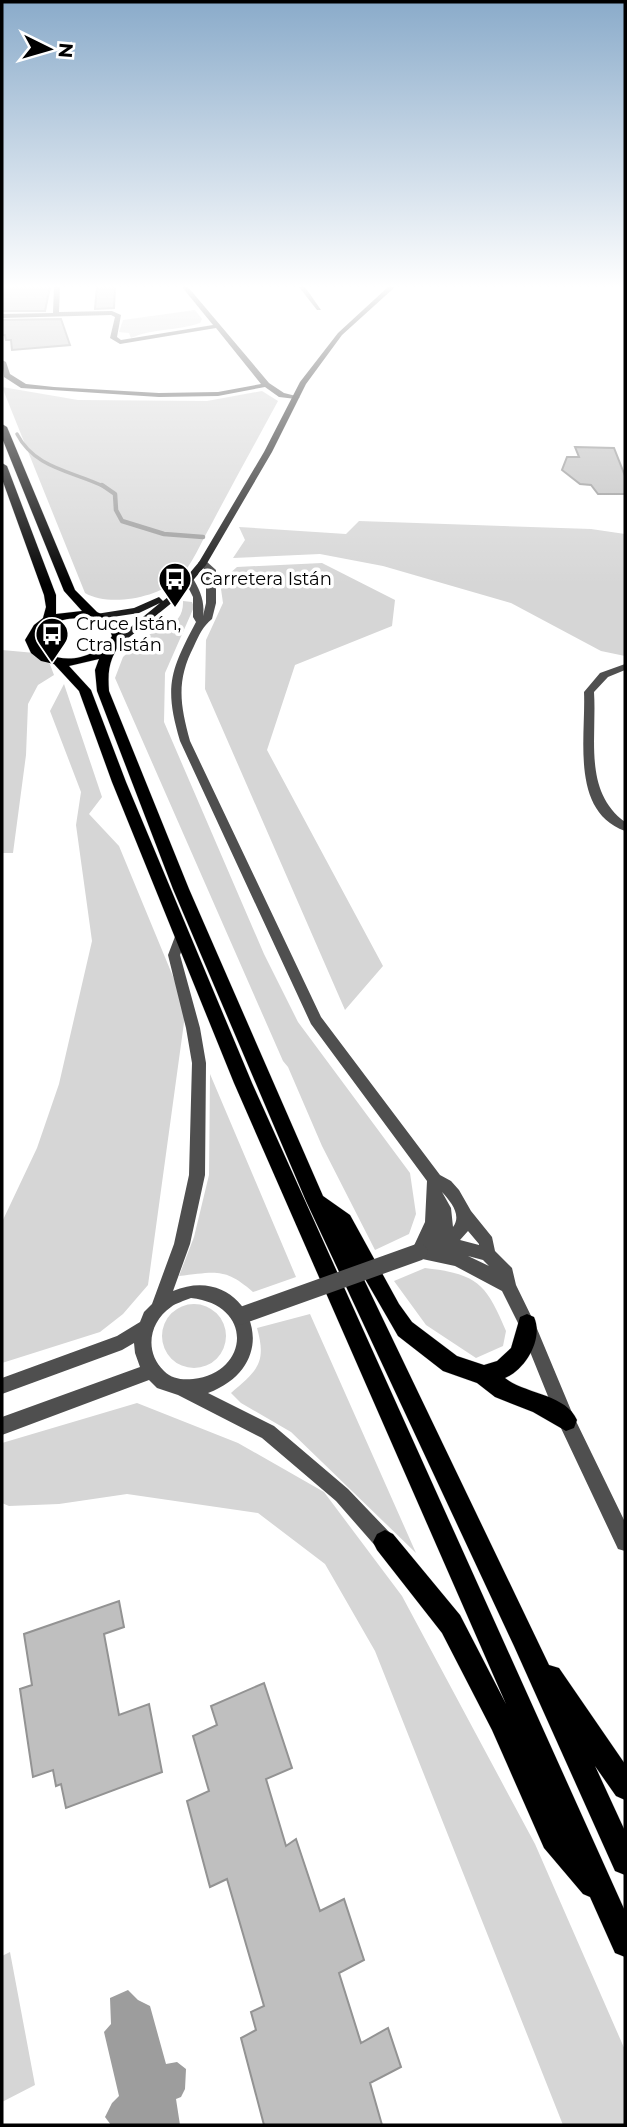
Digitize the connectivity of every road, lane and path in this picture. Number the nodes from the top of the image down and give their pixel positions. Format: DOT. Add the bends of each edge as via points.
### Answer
graph roads {
  1 [pos="27,386"];
  2 [pos="259,386"];
  3 [pos="268,386"];
  4 [pos="304,386"];
  5 [pos="296,397"];
  6 [pos="2,427"];
  7 [pos="2,466"];
  8 [pos="203,563"];
  9 [pos="182,587"];
  10 [pos="212,588"];
  11 [pos="199,597"];
  12 [pos="95,615"];
  13 [pos="49,620"];
  14 [pos="201,622"];
  15 [pos="111,649"];
  16 [pos="58,661"];
  17 [pos="625,667"];
  18 [pos="625,827"];
  19 [pos="181,934"];
  20 [pos="435,1180"];
  21 [pos="436,1198"];
  22 [pos="316,1201"];
  23 [pos="465,1215"];
  24 [pos="445,1249"];
  25 [pos="419,1252"];
  26 [pos="488,1254"];
  27 [pos="508,1286"];
  28 [pos="160,1303"];
  29 [pos="240,1316"];
  30 [pos="527,1324"];
  31 [pos="143,1328"];
  32 [pos="151,1371"];
  33 [pos="484,1376"];
  34 [pos="2,1387"];
  35 [pos="180,1387"];
  36 [pos="566,1420"];
  37 [pos="2,1426"];
  38 [pos="385,1542"];
  39 [pos="625,1542"];
  40 [pos="523,1637"];
  41 [pos="625,1787"];
  42 [pos="625,1861"];
  43 [pos="607,1900"];
  44 [pos="625,1943"];
  1 -- 2 [label="street" via="159,395 218,394"];
  3 -- 5 [label="street"];
  4 -- 5 [label="main road"];
  5 -- 8 [label="main road"];
  6 -- 12 [label="main road" via="70,591"];
  7 -- 13 [label="main road" via="50,595"];
  8 -- 9 [label="main road"];
  8 -- 10 [label="street" via="211,570"];
  9 -- 10 [label="street"];
  9 -- 11 [label="street"];
  9 -- 11 [label="street"];
  9 -- 12 [label="main road" via="136,611"];
  9 -- 15 [label="main road"];
  10 -- 14 [label="street" via="210,612"];
  11 -- 14 [label="street"];
  12 -- 13 [label="main road" via="70,614"];
  12 -- 15 [label="main road" via="118,631"];
  13 -- 16 [label="main road" via="32,635 31,646 41,656"];
  14 -- 20 [label="street" via="177,670 175,703 185,741 316,1020"];
  15 -- 16 [label="main road" via="85,660"];
  15 -- 22 [label="main road" via="101,670 103,691 181,889"];
  16 -- 19 [label="main road" via="85,690"];
  17 -- 18 [label="street" via="599,678 589,692 588,775 596,799"];
  19 -- 28 [label="street" via="174,955 199,1063 200,1126 197,1175 182,1244"];
  19 -- 43 [label="main road"];
  20 -- 21 [label="street"];
  20 -- 23 [label="street" via="445,1184"];
  21 -- 24 [label="street" via="446,1215"];
  21 -- 25 [label="street" via="428,1238"];
  22 -- 33 [label="main road" via="343,1221 405,1329 452,1364"];
  22 -- 40 [label="main road"];
  23 -- 24 [label="street" via="461,1230"];
  23 -- 26 [label="street" via="486,1242"];
  24 -- 25 [label="street"];
  24 -- 26 [label="street"];
  24 -- 27 [label="street"];
  25 -- 29 [label="street, bridge"];
  26 -- 27 [label="street" via="506,1273"];
  27 -- 30 [label="street"];
  28 -- 29 [label="street" via="174,1295 205,1290 232,1304"];
  28 -- 31 [label="street"];
  29 -- 35 [label="street" via="244,1345 228,1373 205,1385"];
  30 -- 33 [label="main road" via="516,1362"];
  30 -- 36 [label="street"];
  31 -- 32 [label="street" via="141,1343"];
  31 -- 34 [label="street" via="122,1342"];
  32 -- 35 [label="street"];
  32 -- 37 [label="street"];
  33 -- 36 [label="main road"];
  35 -- 38 [label="street" via="268,1432 342,1494"];
  36 -- 39 [label="street"];
  38 -- 43 [label="main road" via="451,1624 502,1721 554,1838"];
  40 -- 41 [label="main road"];
  40 -- 42 [label="main road"];
  43 -- 44 [label="main road"];
}
